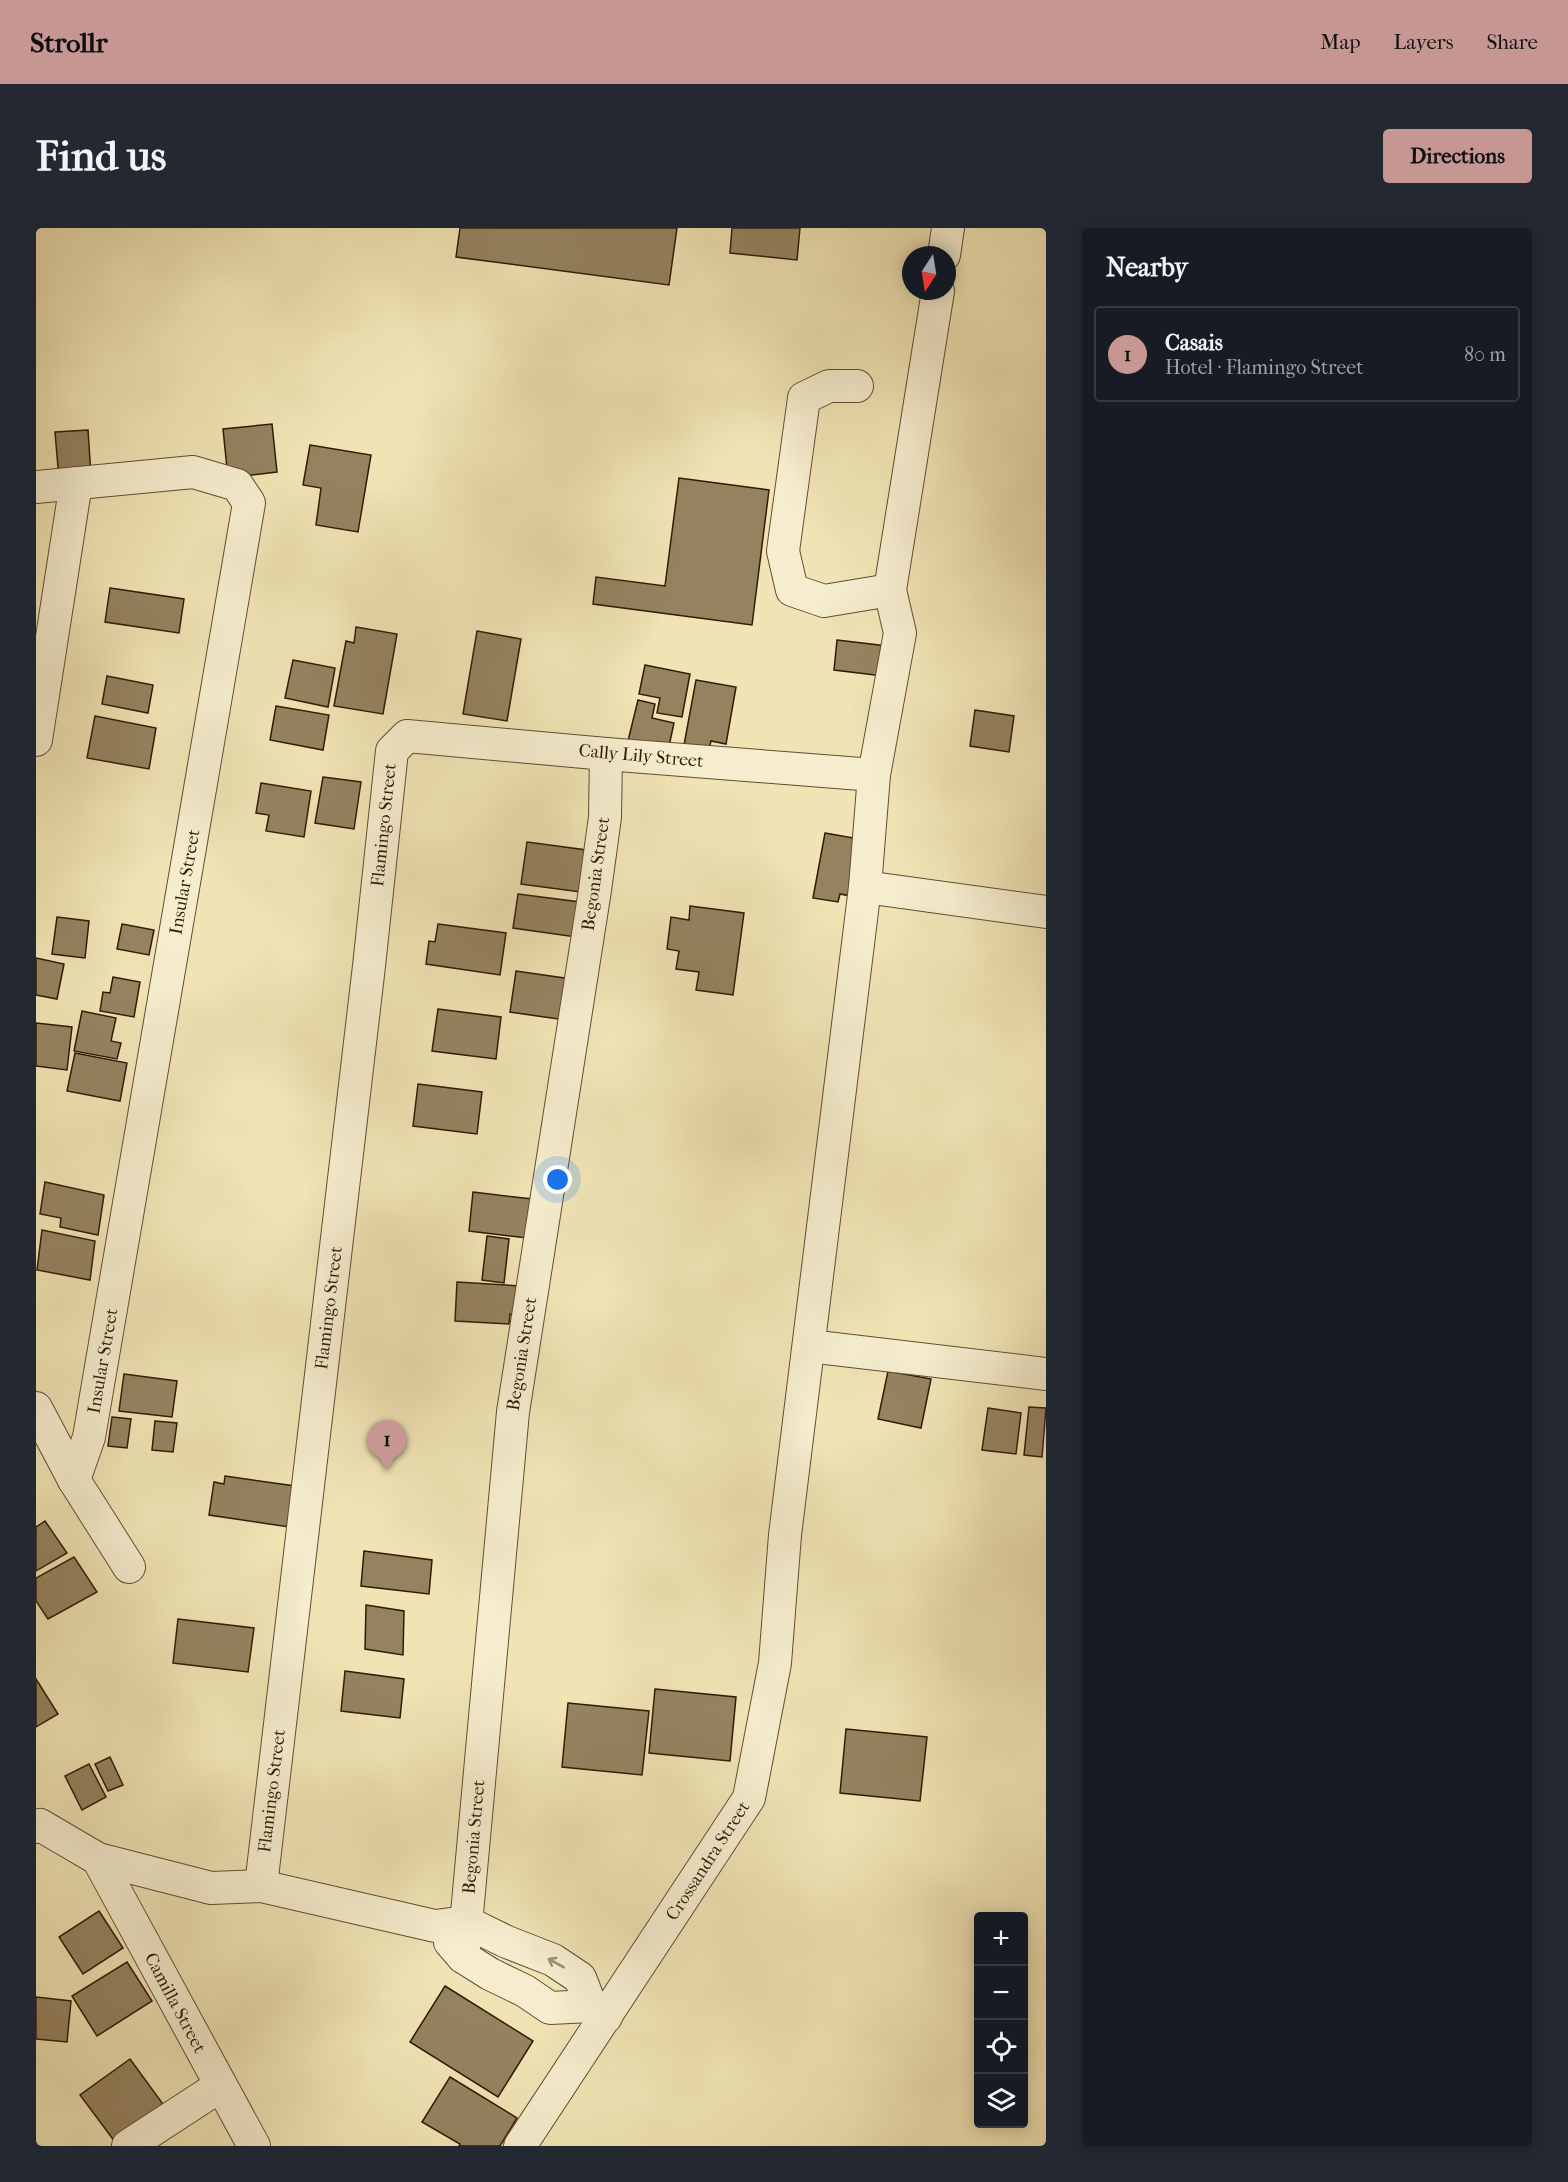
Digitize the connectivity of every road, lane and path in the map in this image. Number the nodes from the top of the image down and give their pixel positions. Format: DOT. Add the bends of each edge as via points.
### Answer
graph roads {
  1 [pos="948,228"];
  2 [pos="945,246"];
  3 [pos="937,300"];
  4 [pos="856,386"];
  5 [pos="76,483"];
  6 [pos="36,487"];
  7 [pos="890,590"];
  8 [pos="41,687"];
  9 [pos="407,736"];
  10 [pos="36,740"];
  11 [pos="606,754"];
  12 [pos="874,775"];
  13 [pos="865,886"];
  14 [pos="1046,912"];
  15 [pos="809,1346"];
  16 [pos="1046,1374"];
  17 [pos="36,1409"];
  18 [pos="74,1480"];
  19 [pos="129,1567"];
  20 [pos="36,1827"];
  21 [pos="98,1859"];
  22 [pos="261,1886"];
  23 [pos="466,1922"];
  24 [pos="435,1926"];
  25 [pos="463,1957"];
  26 [pos="599,2012"];
  27 [pos="220,2086"];
  28 [pos="128,2146"];
  29 [pos="254,2146"];
  30 [pos="520,2146"];
  1 -- 2 [label="street"];
  3 -- 7 [label="street"];
  4 -- 7 [label="street" via="829,387 804,398 783,551 792,590 824,601"];
  5 -- 6 [label="street, Insular Street"];
  5 -- 8 [label="street"];
  5 -- 18 [label="street, Insular Street" via="193,472 237,485 249,503 89,1437"];
  7 -- 12 [label="street, Crossandra Street" via="900,633"];
  8 -- 10 [label="street"];
  9 -- 11 [label="street, Cally Lily Street"];
  9 -- 22 [label="street, Flamingo Street" via="392,751"];
  11 -- 12 [label="street, Cally Lily Street"];
  11 -- 23 [label="street, Begonia Street" via="605,817 595,890 513,1412"];
  12 -- 13 [label="street, Crossandra Street"];
  13 -- 14 [label="street"];
  13 -- 15 [label="street, Crossandra Street"];
  15 -- 16 [label="street"];
  15 -- 26 [label="street, Crossandra Street" via="785,1534 775,1663 749,1798"];
  17 -- 18 [label="street"];
  18 -- 19 [label="street"];
  20 -- 21 [label="street" via="40,1825"];
  21 -- 22 [label="street" via="211,1888"];
  21 -- 27 [label="street, Camilla Street"];
  22 -- 24 [label="street"];
  23 -- 24 [label="street"];
  23 -- 25 [label="street, Begonia Street"];
  26 -- 23 [label="street, one-way" via="580,1978 553,1960"];
  24 -- 25 [label="street"];
  25 -- 26 [label="street" via="550,2008"];
  26 -- 30 [label="street, Crossandra Street"];
  27 -- 28 [label="street"];
  27 -- 29 [label="street, Camilla Street"];
}
